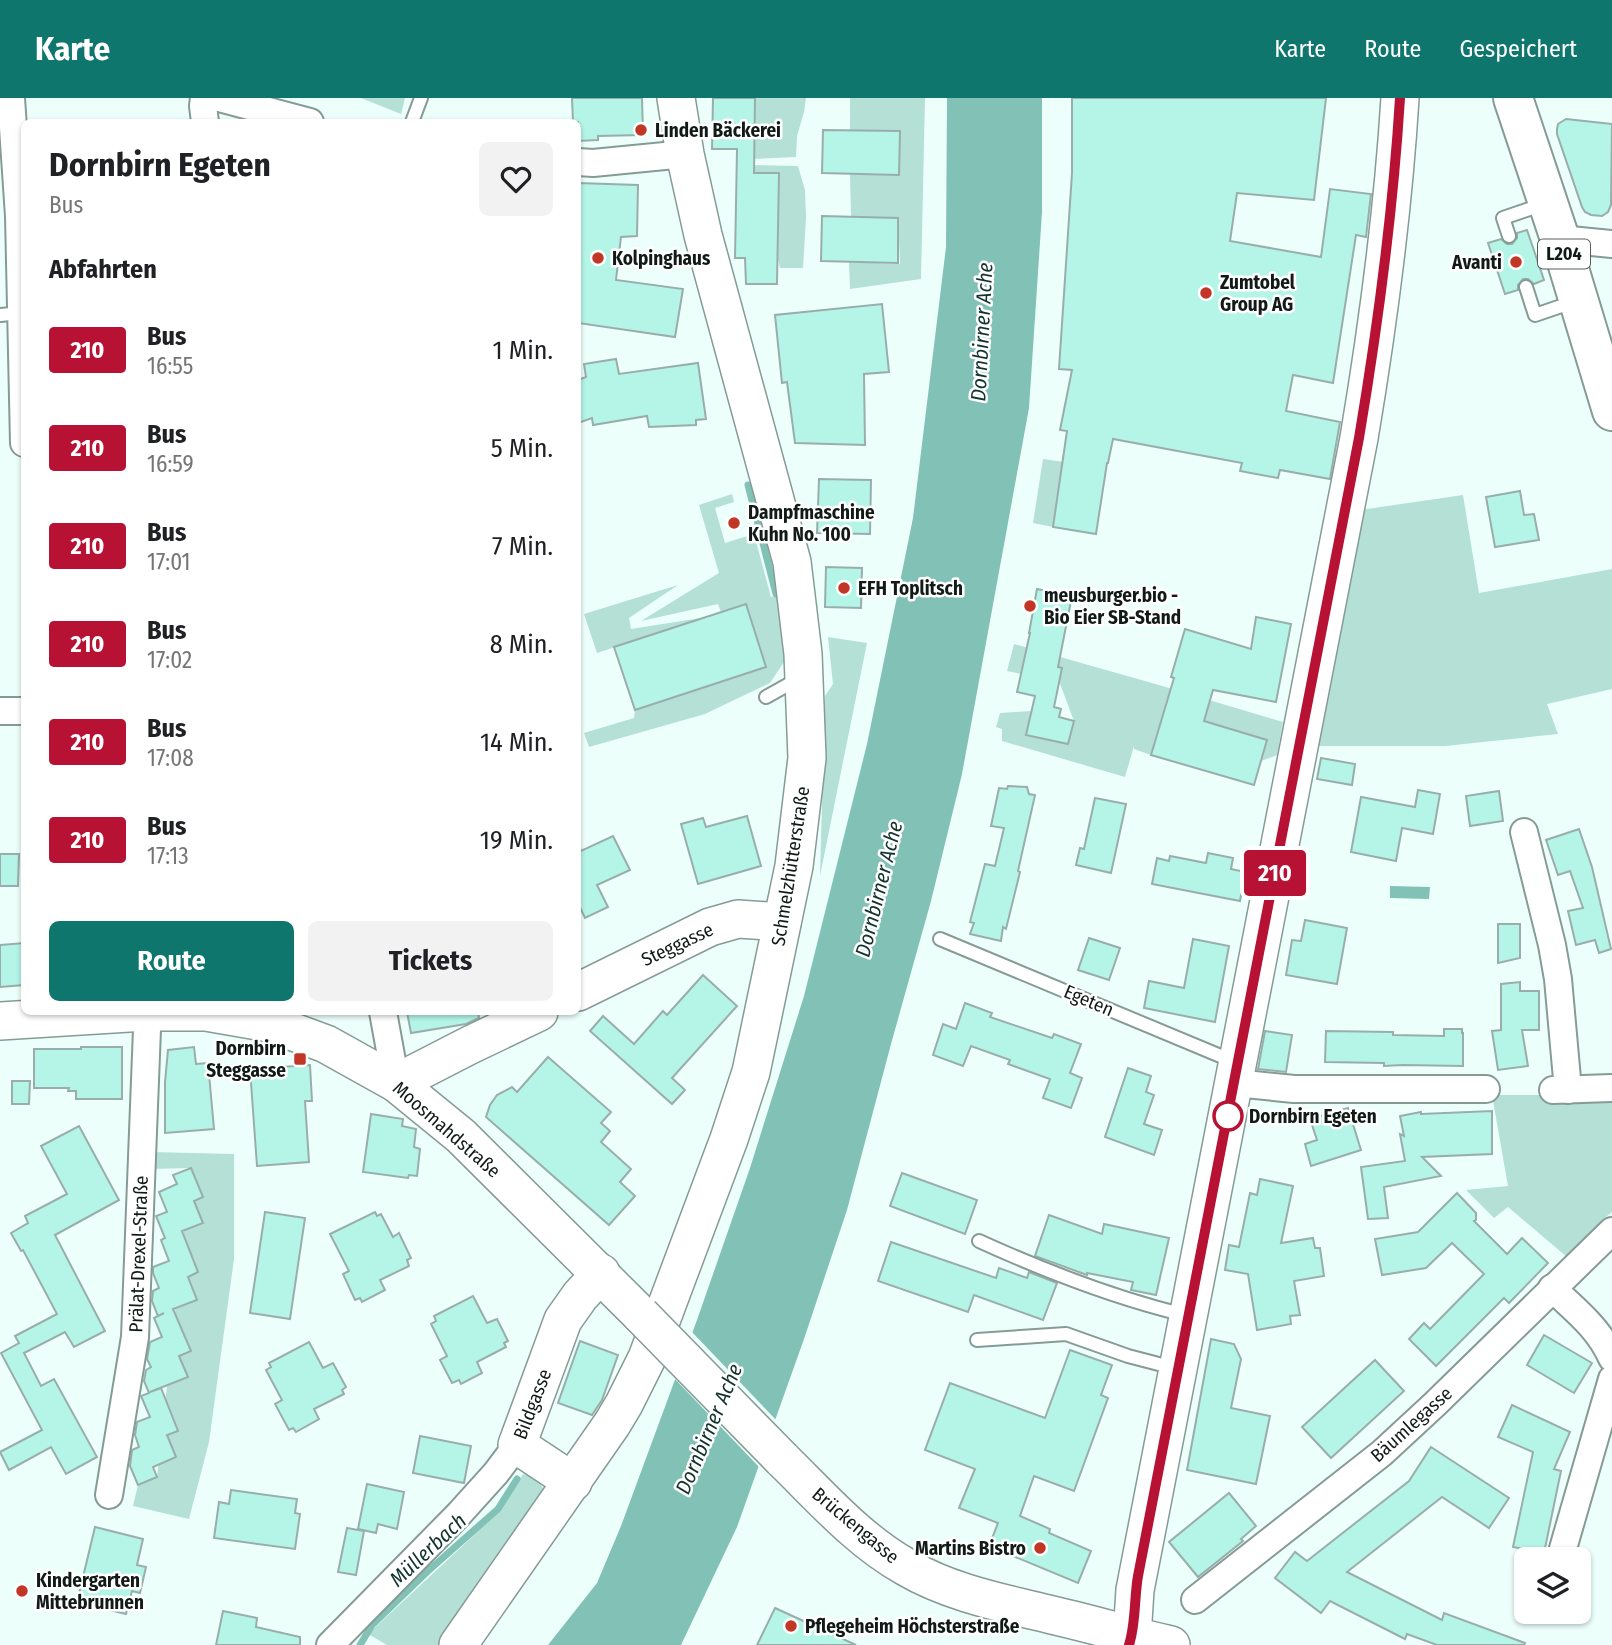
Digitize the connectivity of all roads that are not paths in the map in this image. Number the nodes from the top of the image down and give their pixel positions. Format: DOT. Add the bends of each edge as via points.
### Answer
graph roads {
  1 [pos="11,98"];
  2 [pos="204,98"];
  3 [pos="219,98"];
  4 [pos="421,98"];
  5 [pos="676,98"];
  6 [pos="1400,98"];
  7 [pos="1513,98"];
  8 [pos="205,119"];
  9 [pos="299,119"];
  10 [pos="413,119"];
  11 [pos="684,154"];
  12 [pos="581,162"];
  13 [pos="1548,202"];
  14 [pos="1509,236"];
  15 [pos="1560,239"];
  16 [pos="1612,244"];
  17 [pos="1526,287"];
  18 [pos="1578,300"];
  19 [pos="11,314"];
  20 [pos="21,362"];
  21 [pos="0,377"];
  22 [pos="21,377"];
  23 [pos="1612,411"];
  24 [pos="804,676"];
  25 [pos="766,697"];
  26 [pos="0,711"];
  27 [pos="21,711"];
  28 [pos="1524,832"];
  29 [pos="782,922"];
  30 [pos="940,939"];
  31 [pos="581,991"];
  32 [pos="60,1015"];
  33 [pos="145,1015"];
  34 [pos="223,1015"];
  35 [pos="384,1015"];
  36 [pos="533,1015"];
  37 [pos="0,1021"];
  38 [pos="1236,1073"];
  39 [pos="397,1083"];
  40 [pos="1612,1088"];
  41 [pos="1486,1089"];
  42 [pos="1612,1231"];
  43 [pos="979,1241"];
  44 [pos="601,1273"];
  45 [pos="1552,1288"];
  46 [pos="641,1315"];
  47 [pos="1189,1316"];
  48 [pos="977,1340"];
  49 [pos="1612,1358"];
  50 [pos="1178,1369"];
  51 [pos="1612,1379"];
  52 [pos="517,1445"];
  53 [pos="573,1482"];
  54 [pos="109,1495"];
  55 [pos="1563,1547"];
  56 [pos="1195,1600"];
  57 [pos="1131,1640"];
  58 [pos="330,1645"];
  59 [pos="458,1645"];
  60 [pos="1171,1645"];
  1 -- 19 [label="street" via="19,216"];
  2 -- 8 [label="street"];
  3 -- 9 [label="street"];
  4 -- 10 [label="lane"];
  5 -- 11 [label="street, Schmelzhütterstraße"];
  6 -- 38 [label="street" via="1389,234 1359,438"];
  7 -- 13 [label="main road, L204"];
  11 -- 12 [label="street"];
  11 -- 24 [label="street, Schmelzhütterstraße" via="792,562"];
  13 -- 14 [label="lane" via="1503,218"];
  13 -- 15 [label="main road, L204"];
  15 -- 16 [label="street"];
  15 -- 18 [label="main road, L204"];
  17 -- 18 [label="lane" via="1535,315"];
  18 -- 23 [label="main road, L204"];
  19 -- 20 [label="street"];
  21 -- 22 [label="street"];
  24 -- 25 [label="lane"];
  24 -- 29 [label="street, Schmelzhütterstraße" via="807,758"];
  26 -- 27 [label="street"];
  28 -- 40 [label="street" via="1558,979 1561,1090"];
  29 -- 31 [label="street, Steggasse" via="738,919 710,927"];
  29 -- 53 [label="street, Schmelzhütterstraße" via="751,1072 679,1274 624,1404"];
  30 -- 38 [label="lane, Egeten"];
  32 -- 37 [label="street, Moosmahdstraße"];
  33 -- 54 [label="street, Prälat-Drexel-Straße" via="135,1337"];
  34 -- 39 [label="street, Moosmahdstraße" via="269,1023 326,1044"];
  35 -- 39 [label="street"];
  36 -- 39 [label="street"];
  38 -- 41 [label="street, Egeten" via="1294,1089"];
  38 -- 47 [label="street"];
  39 -- 44 [label="street, Moosmahdstraße" via="461,1136"];
  42 -- 45 [label="street, Bäumlegasse"];
  43 -- 47 [label="lane" via="1028,1263"];
  44 -- 46 [label="street, Moosmahdstraße"];
  44 -- 52 [label="street, Bildgasse" via="563,1320"];
  45 -- 49 [label="street" via="1597,1331"];
  45 -- 56 [label="street, Bäumlegasse" via="1382,1453"];
  46 -- 57 [label="street, Brückengasse, bridge" via="840,1517 905,1567 980,1597"];
  47 -- 50 [label="street"];
  48 -- 50 [label="lane" via="1066,1334"];
  50 -- 57 [label="street" via="1135,1590"];
  51 -- 55 [label="street"];
  52 -- 53 [label="street"];
  52 -- 58 [label="street, Bildgasse" via="459,1514"];
  53 -- 59 [label="street, Schmelzhütterstraße"];
  57 -- 60 [label="street, Brückengasse"];
}
